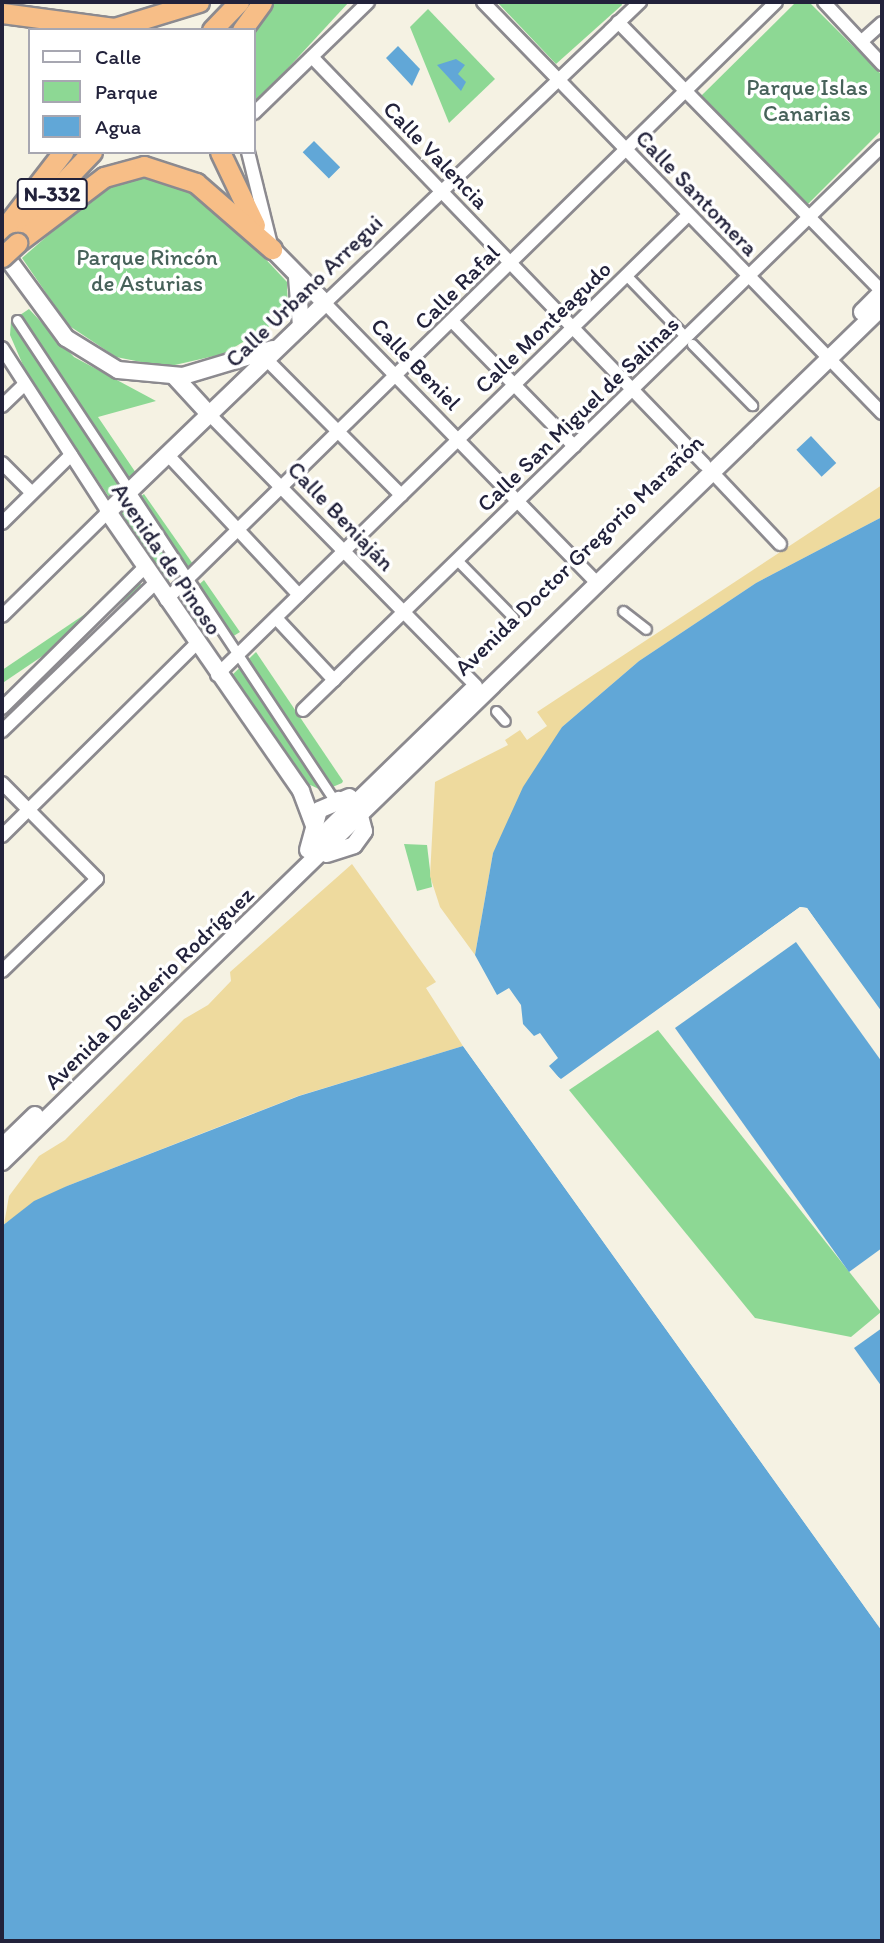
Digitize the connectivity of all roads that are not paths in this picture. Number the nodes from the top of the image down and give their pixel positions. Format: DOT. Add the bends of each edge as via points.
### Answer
graph roads {
  1 [pos="199,2"];
  2 [pos="239,2"];
  3 [pos="262,2"];
  4 [pos="369,2"];
  5 [pos="483,2"];
  6 [pos="640,2"];
  7 [pos="776,2"];
  8 [pos="824,2"];
  9 [pos="2,13"];
  10 [pos="2,20"];
  11 [pos="618,22"];
  12 [pos="882,23"];
  13 [pos="107,28"];
  14 [pos="117,28"];
  15 [pos="214,28"];
  16 [pos="243,28"];
  17 [pos="28,30"];
  18 [pos="862,41"];
  19 [pos="312,57"];
  20 [pos="882,64"];
  21 [pos="556,80"];
  22 [pos="685,90"];
  23 [pos="256,111"];
  24 [pos="882,146"];
  25 [pos="625,150"];
  26 [pos="62,154"];
  27 [pos="90,154"];
  28 [pos="221,154"];
  29 [pos="248,154"];
  30 [pos="441,191"];
  31 [pos="688,215"];
  32 [pos="809,218"];
  33 [pos="7,238"];
  34 [pos="272,249"];
  35 [pos="2,257"];
  36 [pos="510,263"];
  37 [pos="297,275"];
  38 [pos="626,275"];
  39 [pos="748,277"];
  40 [pos="882,292"];
  41 [pos="325,303"];
  42 [pos="882,306"];
  43 [pos="17,320"];
  44 [pos="452,321"];
  45 [pos="301,326"];
  46 [pos="573,327"];
  47 [pos="681,332"];
  48 [pos="692,344"];
  49 [pos="279,346"];
  50 [pos="2,348"];
  51 [pos="825,355"];
  52 [pos="266,359"];
  53 [pos="235,362"];
  54 [pos="397,376"];
  55 [pos="175,377"];
  56 [pos="24,384"];
  57 [pos="514,385"];
  58 [pos="633,390"];
  59 [pos="752,405"];
  60 [pos="2,407"];
  61 [pos="882,412"];
  62 [pos="209,414"];
  63 [pos="340,433"];
  64 [pos="457,440"];
  65 [pos="575,446"];
  66 [pos="167,454"];
  67 [pos="71,455"];
  68 [pos="2,464"];
  69 [pos="708,468"];
  70 [pos="283,489"];
  71 [pos="131,490"];
  72 [pos="32,494"];
  73 [pos="401,495"];
  74 [pos="517,502"];
  75 [pos="108,512"];
  76 [pos="2,523"];
  77 [pos="239,532"];
  78 [pos="780,544"];
  79 [pos="344,551"];
  80 [pos="457,561"];
  81 [pos="145,567"];
  82 [pos="189,578"];
  83 [pos="594,580"];
  84 [pos="155,583"];
  85 [pos="299,595"];
  86 [pos="166,600"];
  87 [pos="623,611"];
  88 [pos="404,613"];
  89 [pos="2,616"];
  90 [pos="276,618"];
  91 [pos="517,620"];
  92 [pos="646,629"];
  93 [pos="197,643"];
  94 [pos="240,653"];
  95 [pos="217,675"];
  96 [pos="334,680"];
  97 [pos="476,686"];
  98 [pos="2,708"];
  99 [pos="303,710"];
  100 [pos="496,711"];
  101 [pos="505,721"];
  102 [pos="2,731"];
  103 [pos="2,783"];
  104 [pos="301,791"];
  105 [pos="2,793"];
  106 [pos="351,802"];
  107 [pos="26,813"];
  108 [pos="315,822"];
  109 [pos="2,836"];
  110 [pos="321,848"];
  111 [pos="2,971"];
  112 [pos="4,1139"];
  113 [pos="2,1162"];
  1 -- 14 [label="highway"];
  2 -- 15 [label="highway"];
  3 -- 16 [label="highway"];
  4 -- 19 [label="street"];
  5 -- 21 [label="street, Calle Santomera"];
  6 -- 11 [label="street, Calle Urbano Arregui"];
  7 -- 22 [label="street, Calle Rafal"];
  8 -- 18 [label="street"];
  9 -- 13 [label="highway"];
  10 -- 17 [label="highway"];
  11 -- 21 [label="street, Calle Urbano Arregui"];
  11 -- 22 [label="street"];
  12 -- 18 [label="street"];
  18 -- 20 [label="street"];
  19 -- 23 [label="street"];
  19 -- 30 [label="street, Calle Valencia"];
  21 -- 25 [label="street, Calle Santomera"];
  21 -- 30 [label="street, Calle Urbano Arregui"];
  22 -- 25 [label="street, Calle Rafal"];
  22 -- 32 [label="street"];
  24 -- 32 [label="street, Calle San Miguel de Salinas"];
  25 -- 31 [label="street, Calle Santomera"];
  25 -- 36 [label="street, Calle Rafal"];
  26 -- 33 [label="highway"];
  27 -- 33 [label="highway, N-332"];
  28 -- 34 [label="highway" via="236,195"];
  29 -- 34 [label="street, Calle Beniel"];
  30 -- 36 [label="street, Calle Valencia"];
  30 -- 41 [label="street, Calle Urbano Arregui"];
  31 -- 38 [label="street, Calle Monteagudo"];
  31 -- 39 [label="street, Calle Santomera"];
  32 -- 39 [label="street, Calle San Miguel de Salinas"];
  32 -- 40 [label="street"];
  33 -- 34 [label="highway" via="104,177 144,166 196,183"];
  33 -- 35 [label="highway, N-332, bridge"];
  33 -- 55 [label="street" via="58,329 84,353 132,374"];
  34 -- 37 [label="street, Calle Beniel"];
  36 -- 44 [label="street, Calle Rafal"];
  36 -- 46 [label="street, Calle Valencia"];
  37 -- 41 [label="street, Calle Beniel"];
  37 -- 45 [label="street"];
  38 -- 46 [label="street, Calle Monteagudo"];
  38 -- 47 [label="street"];
  39 -- 51 [label="street, Calle Santomera"];
  39 -- 58 [label="street, Calle San Miguel de Salinas"];
  40 -- 51 [label="street, Avenida Doctor Gregorio Marañón"];
  41 -- 45 [label="street, Calle Urbano Arregui"];
  41 -- 54 [label="street, Calle Beniel"];
  42 -- 51 [label="street, Avenida Doctor Gregorio Marañón"];
  43 -- 71 [label="street"];
  44 -- 54 [label="street, Calle Rafal"];
  44 -- 57 [label="street"];
  45 -- 49 [label="street, Calle Urbano Arregui"];
  45 -- 53 [label="street"];
  46 -- 57 [label="street, Calle Monteagudo"];
  46 -- 58 [label="street, Calle Valencia"];
  48 -- 59 [label="street"];
  49 -- 52 [label="street, Calle Urbano Arregui"];
  49 -- 53 [label="street"];
  50 -- 56 [label="street, Avenida de Pinoso"];
  51 -- 61 [label="street, Calle Santomera"];
  51 -- 69 [label="street, Avenida Doctor Gregorio Marañón"];
  52 -- 62 [label="street, Calle Urbano Arregui"];
  52 -- 63 [label="street"];
  53 -- 55 [label="street"];
  54 -- 63 [label="street, Calle Rafal"];
  54 -- 64 [label="street, Calle Beniel"];
  55 -- 62 [label="street, Calle Beniaján"];
  56 -- 60 [label="street"];
  56 -- 67 [label="street, Avenida de Pinoso"];
  57 -- 64 [label="street, Calle Monteagudo"];
  57 -- 65 [label="street"];
  58 -- 65 [label="street, Calle San Miguel de Salinas"];
  58 -- 69 [label="street, Calle Valencia"];
  62 -- 66 [label="street, Calle Urbano Arregui"];
  62 -- 70 [label="street, Calle Beniaján"];
  63 -- 70 [label="street, Calle Rafal"];
  63 -- 73 [label="street"];
  64 -- 73 [label="street, Calle Monteagudo"];
  64 -- 74 [label="street, Calle Beniel"];
  65 -- 74 [label="street, Calle San Miguel de Salinas"];
  66 -- 71 [label="street, Calle Urbano Arregui"];
  66 -- 77 [label="street"];
  67 -- 72 [label="street"];
  67 -- 75 [label="street, Avenida de Pinoso"];
  68 -- 72 [label="street"];
  69 -- 78 [label="street, Calle Valencia"];
  69 -- 83 [label="street, Avenida Doctor Gregorio Marañón"];
  70 -- 77 [label="street, Calle Rafal"];
  70 -- 79 [label="street, Calle Beniaján"];
  71 -- 75 [label="street, Calle Urbano Arregui"];
  71 -- 82 [label="street"];
  72 -- 76 [label="street"];
  73 -- 79 [label="street, Calle Monteagudo"];
  74 -- 80 [label="street, Calle San Miguel de Salinas"];
  74 -- 83 [label="street, Calle Beniel"];
  75 -- 81 [label="street, Avenida de Pinoso"];
  75 -- 89 [label="street, Calle Urbano Arregui"];
  77 -- 82 [label="street, Calle Rafal"];
  77 -- 85 [label="street"];
  79 -- 85 [label="street, Calle Monteagudo"];
  79 -- 88 [label="street, Calle Beniaján"];
  80 -- 88 [label="street, Calle San Miguel de Salinas"];
  80 -- 91 [label="street"];
  81 -- 84 [label="street, Avenida de Pinoso"];
  81 -- 98 [label="street"];
  82 -- 86 [label="street, Calle Rafal"];
  82 -- 94 [label="street"];
  83 -- 97 [label="street, Avenida Doctor Gregorio Marañón"];
  83 -- 106 [label="street, Avenida Doctor Gregorio Marañón"];
  84 -- 86 [label="street, Avenida de Pinoso"];
  84 -- 102 [label="street"];
  85 -- 90 [label="street, Calle Monteagudo"];
  86 -- 93 [label="street, Avenida de Pinoso"];
  87 -- 92 [label="street"];
  88 -- 96 [label="street, Calle San Miguel de Salinas"];
  88 -- 97 [label="street, Calle Beniaján"];
  90 -- 94 [label="street, Calle Monteagudo"];
  90 -- 96 [label="street"];
  93 -- 95 [label="street, Avenida de Pinoso"];
  93 -- 107 [label="street"];
  94 -- 95 [label="street, Calle Monteagudo"];
  94 -- 106 [label="street"];
  95 -- 104 [label="street, Avenida de Pinoso"];
  96 -- 99 [label="street, Calle San Miguel de Salinas"];
  97 -- 106 [label="street, Avenida Doctor Gregorio Marañón"];
  100 -- 101 [label="street"];
  103 -- 107 [label="street"];
  104 -- 106 [label="street"];
  104 -- 108 [label="street, Avenida de Pinoso"];
  105 -- 107 [label="street"];
  106 -- 108 [label="street"];
  106 -- 110 [label="street, Avenida Doctor Gregorio Marañón"];
  106 -- 110 [label="street" via="362,836"];
  107 -- 109 [label="street"];
  107 -- 111 [label="street" via="97,879"];
  108 -- 110 [label="street, Avenida de Pinoso"];
  110 -- 112 [label="street, Avenida Desiderio Rodríguez"];
  110 -- 113 [label="street, Avenida Desiderio Rodríguez"];
}
